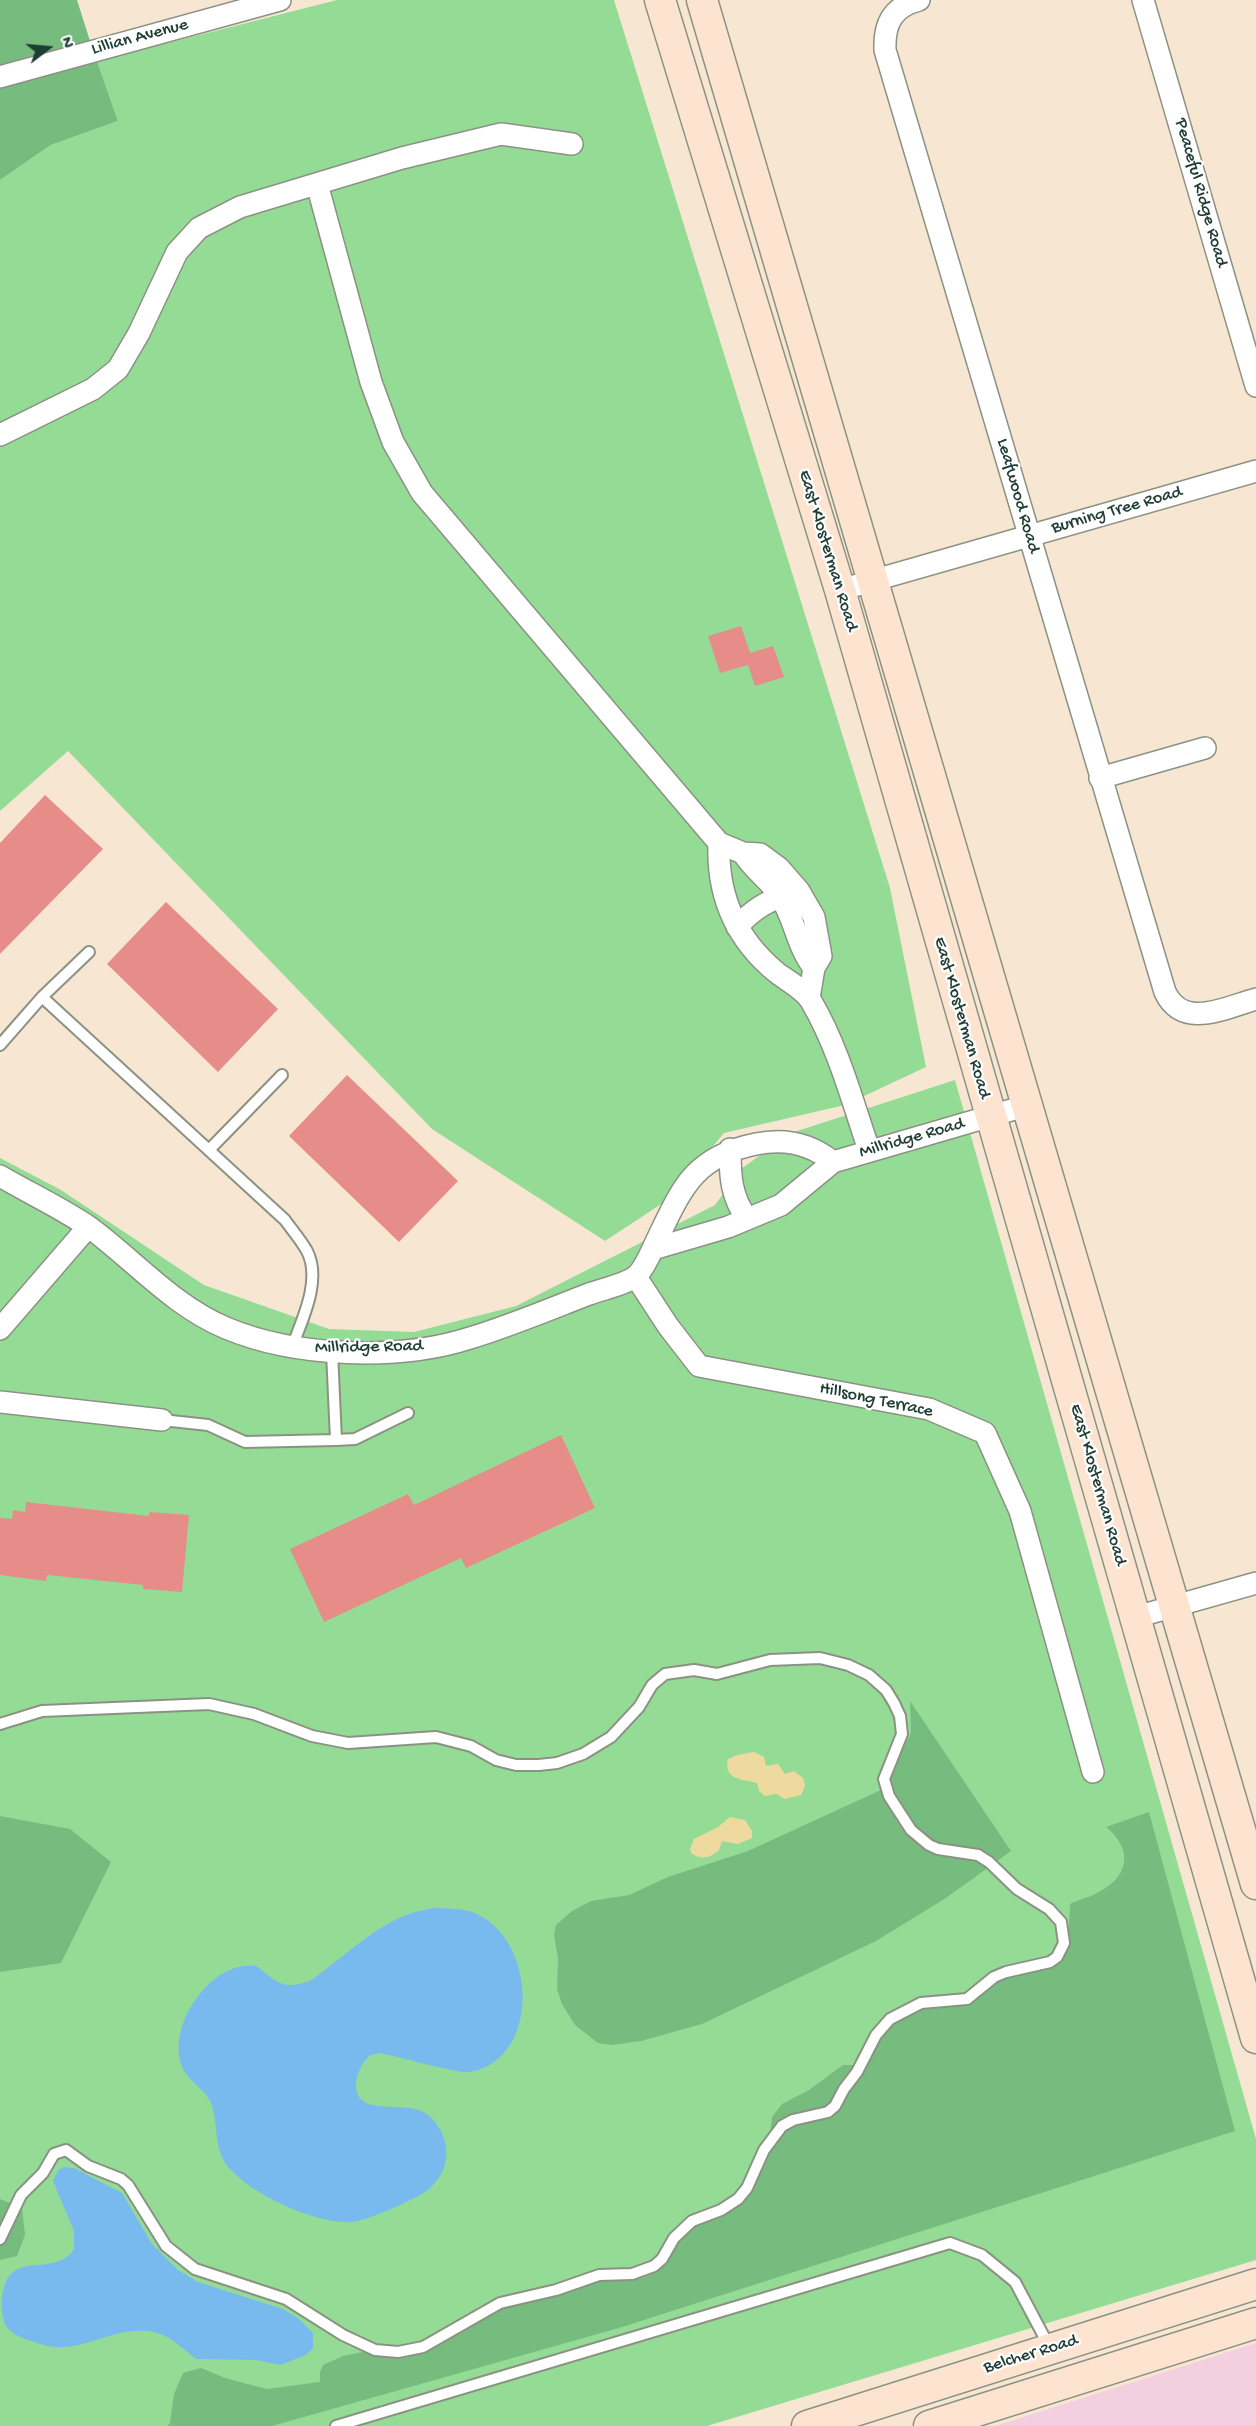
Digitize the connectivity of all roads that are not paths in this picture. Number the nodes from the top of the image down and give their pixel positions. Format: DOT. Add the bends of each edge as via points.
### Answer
graph roads {
  1 [pos="280,0"];
  2 [pos="660,0"];
  3 [pos="702,0"];
  4 [pos="1143,0"];
  5 [pos="912,2"];
  6 [pos="0,77"];
  7 [pos="572,144"];
  8 [pos="317,184"];
  9 [pos="1256,386"];
  10 [pos="0,435"];
  11 [pos="1256,471"];
  12 [pos="1029,536"];
  13 [pos="874,580"];
  14 [pos="840,590"];
  15 [pos="1205,748"];
  16 [pos="1100,778"];
  17 [pos="719,843"];
  18 [pos="790,894"];
  19 [pos="737,927"];
  20 [pos="89,952"];
  21 [pos="42,997"];
  22 [pos="810,998"];
  23 [pos="1256,999"];
  24 [pos="0,1045"];
  25 [pos="282,1075"];
  26 [pos="1025,1106"];
  27 [pos="990,1117"];
  28 [pos="730,1149"];
  29 [pos="209,1150"];
  30 [pos="869,1150"];
  31 [pos="833,1161"];
  32 [pos="0,1176"];
  33 [pos="747,1219"];
  34 [pos="88,1227"];
  35 [pos="653,1250"];
  36 [pos="636,1277"];
  37 [pos="0,1329"];
  38 [pos="292,1347"];
  39 [pos="332,1352"];
  40 [pos="0,1402"];
  41 [pos="408,1413"];
  42 [pos="162,1420"];
  43 [pos="336,1440"];
  44 [pos="1256,1583"];
  45 [pos="1175,1606"];
  46 [pos="1136,1617"];
  47 [pos="0,1724"];
  48 [pos="1093,1772"];
  49 [pos="1256,1884"];
  50 [pos="1256,2038"];
  51 [pos="0,2238"];
  52 [pos="1256,2284"];
  53 [pos="1256,2323"];
  54 [pos="1051,2349"];
  55 [pos="336,2426"];
  56 [pos="807,2426"];
  57 [pos="929,2426"];
  1 -- 6 [label="street, Lillian Avenue"];
  2 -- 14 [label="main road, East Klosterman Road"];
  3 -- 13 [label="main road, East Klosterman Road"];
  4 -- 9 [label="street, Peaceful Ridge Road"];
  5 -- 12 [label="street, Leafwood Road" via="895,11 885,36 885,50"];
  7 -- 8 [label="street" via="501,134"];
  8 -- 10 [label="street" via="240,207 199,228 177,252 118,369 93,389"];
  8 -- 17 [label="street" via="371,382 393,442 422,493"];
  11 -- 12 [label="street, Burning Tree Road"];
  12 -- 13 [label="street, Burning Tree Road"];
  12 -- 16 [label="street, Leafwood Road"];
  13 -- 14 [label="street, Burning Tree Road"];
  13 -- 26 [label="main road, East Klosterman Road"];
  14 -- 27 [label="main road, East Klosterman Road"];
  15 -- 16 [label="street"];
  16 -- 23 [label="street, Leafwood Road" via="1165,992 1175,1009 1192,1014"];
  17 -- 18 [label="street" via="743,853 760,854 779,868"];
  17 -- 19 [label="street" via="718,872 727,909"];
  18 -- 19 [label="street" via="765,902"];
  18 -- 22 [label="street" via="814,918 820,956 814,968"];
  19 -- 22 [label="street" via="773,970"];
  20 -- 21 [label="lane"];
  21 -- 24 [label="lane"];
  21 -- 29 [label="lane"];
  22 -- 30 [label="street" via="834,1047"];
  25 -- 29 [label="lane"];
  26 -- 27 [label="street, Millridge Road"];
  26 -- 45 [label="main road, East Klosterman Road"];
  27 -- 30 [label="street, Millridge Road"];
  27 -- 46 [label="main road, East Klosterman Road"];
  28 -- 31 [label="street" via="776,1140 816,1148"];
  28 -- 33 [label="street" via="730,1185 736,1204"];
  28 -- 35 [label="street" via="702,1167 682,1188"];
  29 -- 38 [label="lane" via="285,1220 308,1252 310,1299"];
  30 -- 31 [label="street, Millridge Road"];
  31 -- 33 [label="street, Millridge Road" via="781,1205"];
  32 -- 34 [label="street, Millridge Road"];
  33 -- 35 [label="street, Millridge Road"];
  34 -- 37 [label="street"];
  34 -- 38 [label="street, Millridge Road" via="188,1307 226,1328"];
  35 -- 36 [label="street"];
  36 -- 39 [label="street, Millridge Road" via="470,1339 436,1347"];
  36 -- 48 [label="street, Hillsong Terrace" via="699,1366 929,1409 985,1434 1020,1511"];
  38 -- 39 [label="street, Millridge Road"];
  39 -- 43 [label="lane"];
  40 -- 42 [label="street"];
  41 -- 43 [label="lane" via="356,1439"];
  42 -- 43 [label="lane" via="208,1425 245,1442"];
  44 -- 45 [label="street"];
  45 -- 46 [label="street"];
  45 -- 49 [label="main road, East Klosterman Road"];
  46 -- 50 [label="main road, East Klosterman Road"];
  47 -- 51 [label="lane" via="42,1711 209,1704 348,1743 436,1737 471,1746 495,1760 539,1765 583,1754 611,1737 665,1674 694,1670 717,1674 770,1660 820,1658 869,1675 894,1703 902,1734 884,1779 889,1796 911,1830 938,1849 973,1853 989,1862 1017,1889 1057,1915 1064,1937 1060,1952 1050,1962 1006,1971 967,1999 921,2003 890,2019 876,2035 835,2106 828,2112 782,2126 764,2150 738,2199 692,2221 654,2266 632,2274 599,2275 500,2303 423,2347 398,2352 375,2350 343,2336 285,2299 195,2269 166,2246 128,2185 88,2166 66,2150 54,2154 43,2173 21,2194"];
  52 -- 54 [label="main road, Belcher Road"];
  53 -- 57 [label="main road, Belcher Road"];
  54 -- 55 [label="lane" via="1016,2282 982,2255 950,2243"];
  54 -- 56 [label="main road, Belcher Road"];
}
